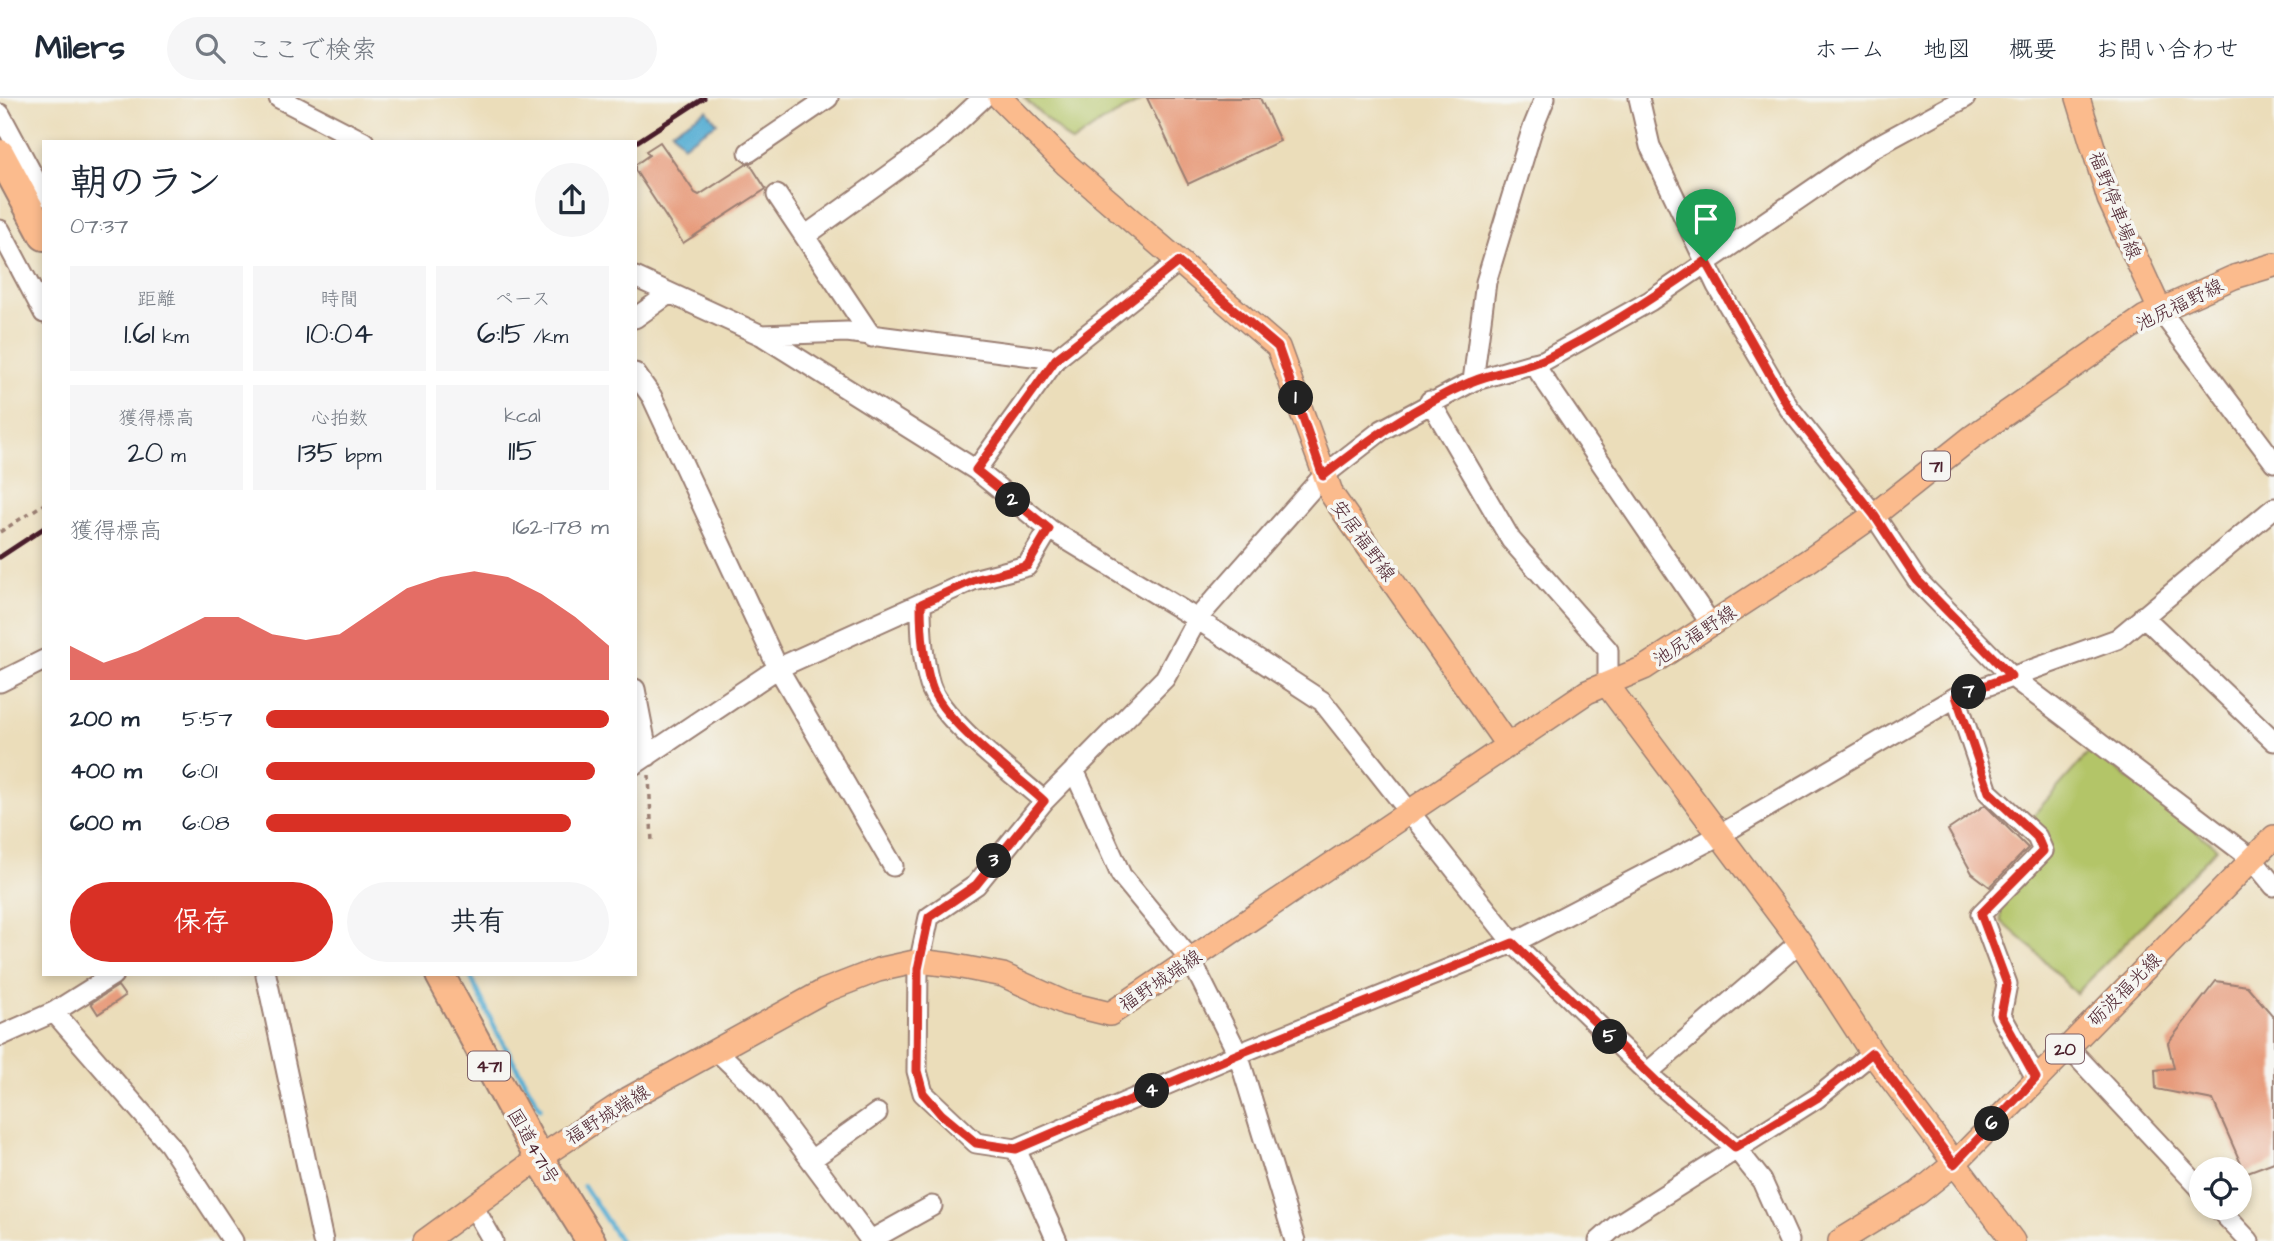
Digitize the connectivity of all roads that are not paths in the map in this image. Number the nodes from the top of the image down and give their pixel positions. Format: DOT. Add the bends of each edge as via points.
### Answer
graph roads {
  1 [pos="279,98"];
  2 [pos="828,98"];
  3 [pos="983,98"];
  4 [pos="1000,98"];
  5 [pos="1545,98"];
  6 [pos="1639,98"];
  7 [pos="1965,98"];
  8 [pos="2078,98"];
  9 [pos="0,114"];
  10 [pos="360,140"];
  11 [pos="749,152"];
  12 [pos="0,154"];
  13 [pos="42,192"];
  14 [pos="777,195"];
  15 [pos="0,230"];
  16 [pos="42,232"];
  17 [pos="805,236"];
  18 [pos="7,253"];
  19 [pos="1706,261"];
  20 [pos="1178,262"];
  21 [pos="2274,265"];
  22 [pos="637,278"];
  23 [pos="670,293"];
  24 [pos="42,310"];
  25 [pos="2160,310"];
  26 [pos="637,317"];
  27 [pos="761,335"];
  28 [pos="872,337"];
  29 [pos="1056,359"];
  30 [pos="1533,363"];
  31 [pos="637,376"];
  32 [pos="1473,381"];
  33 [pos="1430,401"];
  34 [pos="2274,462"];
  35 [pos="976,470"];
  36 [pos="1323,476"];
  37 [pos="2274,508"];
  38 [pos="1874,515"];
  39 [pos="1049,529"];
  40 [pos="921,604"];
  41 [pos="2143,616"];
  42 [pos="1197,619"];
  43 [pos="1711,624"];
  44 [pos="42,661"];
  45 [pos="778,668"];
  46 [pos="2011,676"];
  47 [pos="0,682"];
  48 [pos="1608,686"];
  49 [pos="1956,696"];
  50 [pos="637,709"];
  51 [pos="2274,741"];
  52 [pos="1508,746"];
  53 [pos="642,760"];
  54 [pos="1074,770"];
  55 [pos="1044,801"];
  56 [pos="1408,810"];
  57 [pos="1718,836"];
  58 [pos="2274,837"];
  59 [pos="2252,859"];
  60 [pos="893,866"];
  61 [pos="2274,886"];
  62 [pos="1800,942"];
  63 [pos="1513,943"];
  64 [pos="1191,960"];
  65 [pos="919,961"];
  66 [pos="111,976"];
  67 [pos="266,976"];
  68 [pos="441,976"];
  69 [pos="54,1012"];
  70 [pos="0,1036"];
  71 [pos="2067,1046"];
  72 [pos="716,1050"];
  73 [pos="1872,1053"];
  74 [pos="1238,1054"];
  75 [pos="1647,1073"];
  76 [pos="2036,1078"];
  77 [pos="877,1113"];
  78 [pos="1735,1147"];
  79 [pos="1016,1149"];
  80 [pos="538,1158"];
  81 [pos="811,1160"];
  82 [pos="1954,1164"];
  83 [pos="2189,1176"];
  84 [pos="473,1206"];
  85 [pos="932,1206"];
  86 [pos="2229,1220"];
  87 [pos="233,1241"];
  88 [pos="323,1241"];
  89 [pos="425,1241"];
  90 [pos="493,1241"];
  91 [pos="591,1241"];
  92 [pos="870,1241"];
  93 [pos="1057,1241"];
  94 [pos="1295,1241"];
  95 [pos="1599,1241"];
  96 [pos="1790,1241"];
  97 [pos="1840,1241"];
  98 [pos="2013,1241"];
  99 [pos="2249,1241"];
  1 -- 10 [label="street"];
  2 -- 11 [label="street"];
  3 -- 17 [label="street" via="938,140"];
  4 -- 20 [label="main road, 安居福野線" via="1067,165"];
  5 -- 32 [label="street" via="1486,282"];
  6 -- 19 [label="street" via="1650,146"];
  7 -- 19 [label="street" via="1872,148"];
  8 -- 25 [label="main road, 福野停車場線" via="2109,199"];
  9 -- 13 [label="street"];
  12 -- 16 [label="highway"];
  14 -- 17 [label="street"];
  15 -- 18 [label="street"];
  17 -- 28 [label="street"];
  18 -- 24 [label="street"];
  19 -- 30 [label="street" via="1650,301"];
  19 -- 38 [label="street" via="1789,408"];
  20 -- 29 [label="street"];
  20 -- 36 [label="main road, 安居福野線" via="1278,347"];
  21 -- 25 [label="main road, 池尻福野線 / 71" via="2234,277"];
  22 -- 23 [label="street"];
  23 -- 26 [label="street"];
  23 -- 27 [label="street"];
  25 -- 34 [label="street"];
  25 -- 38 [label="main road, 池尻福野線 / 71" via="1972,437"];
  27 -- 28 [label="street" via="847,332"];
  27 -- 35 [label="street"];
  28 -- 29 [label="street"];
  29 -- 35 [label="street"];
  30 -- 32 [label="street"];
  30 -- 43 [label="street"];
  31 -- 45 [label="street" via="652,397"];
  32 -- 33 [label="street"];
  33 -- 36 [label="street" via="1382,430"];
  33 -- 48 [label="street" via="1511,540 1608,650"];
  35 -- 39 [label="street"];
  36 -- 42 [label="street"];
  36 -- 52 [label="main road, 安居福野線"];
  37 -- 41 [label="street"];
  38 -- 43 [label="main road, 池尻福野線 / 71"];
  38 -- 46 [label="street" via="1917,580"];
  39 -- 40 [label="street" via="1027,566 974,580"];
  39 -- 42 [label="street"];
  40 -- 45 [label="street"];
  40 -- 55 [label="street" via="921,637 931,687 951,718"];
  41 -- 46 [label="street" via="2117,639"];
  41 -- 51 [label="street"];
  42 -- 54 [label="street" via="1165,678"];
  42 -- 56 [label="street" via="1322,701"];
  43 -- 48 [label="main road, 池尻福野線 / 71"];
  44 -- 47 [label="street"];
  45 -- 53 [label="street"];
  45 -- 60 [label="street"];
  46 -- 49 [label="street"];
  46 -- 59 [label="street"];
  48 -- 52 [label="main road, 福野城端線" via="1587,692"];
  48 -- 57 [label="main road"];
  49 -- 57 [label="street"];
  49 -- 76 [label="street" via="1989,792 2037,837 2043,851 1981,914 2007,984 2001,1015"];
  50 -- 53 [label="street"];
  52 -- 56 [label="main road, 福野城端線"];
  54 -- 55 [label="street"];
  54 -- 64 [label="street" via="1121,875"];
  55 -- 65 [label="street" via="976,885 929,917"];
  56 -- 63 [label="street"];
  56 -- 64 [label="main road, 福野城端線"];
  57 -- 62 [label="main road"];
  57 -- 63 [label="street"];
  58 -- 59 [label="main road, 砺波福光線 / 20"];
  59 -- 61 [label="street"];
  59 -- 71 [label="main road, 砺波福光線 / 20"];
  62 -- 73 [label="main road"];
  62 -- 75 [label="street"];
  63 -- 74 [label="street"];
  63 -- 75 [label="street"];
  64 -- 65 [label="main road, 福野城端線" via="1110,1014 1065,1003 1003,975"];
  64 -- 74 [label="street"];
  65 -- 72 [label="main road, 福野城端線" via="878,970 824,991"];
  65 -- 79 [label="street" via="917,1071 923,1093 976,1143"];
  66 -- 69 [label="street"];
  67 -- 88 [label="street"];
  68 -- 80 [label="highway, 国道471号 / 471"];
  69 -- 70 [label="street"];
  69 -- 87 [label="street" via="169,1144"];
  71 -- 76 [label="main road, 砺波福光線 / 20"];
  71 -- 83 [label="street"];
  72 -- 80 [label="main road, 福野城端線" via="628,1099"];
  72 -- 81 [label="street" via="761,1093"];
  73 -- 78 [label="street" via="1817,1098"];
  73 -- 82 [label="main road"];
  74 -- 79 [label="street"];
  74 -- 94 [label="street"];
  75 -- 78 [label="street"];
  76 -- 82 [label="main road, 砺波福光線 / 20"];
  77 -- 81 [label="street"];
  78 -- 95 [label="street"];
  78 -- 96 [label="street" via="1762,1181"];
  79 -- 93 [label="street"];
  80 -- 84 [label="main road, 福野城端線"];
  80 -- 91 [label="highway, 国道471号 / 471"];
  81 -- 92 [label="street"];
  82 -- 97 [label="main road, 砺波福光線 / 20" via="1918,1193"];
  82 -- 98 [label="main road"];
  84 -- 89 [label="main road, 福野城端線"];
  84 -- 90 [label="street"];
  85 -- 92 [label="street"];
  86 -- 99 [label="street"];
}
